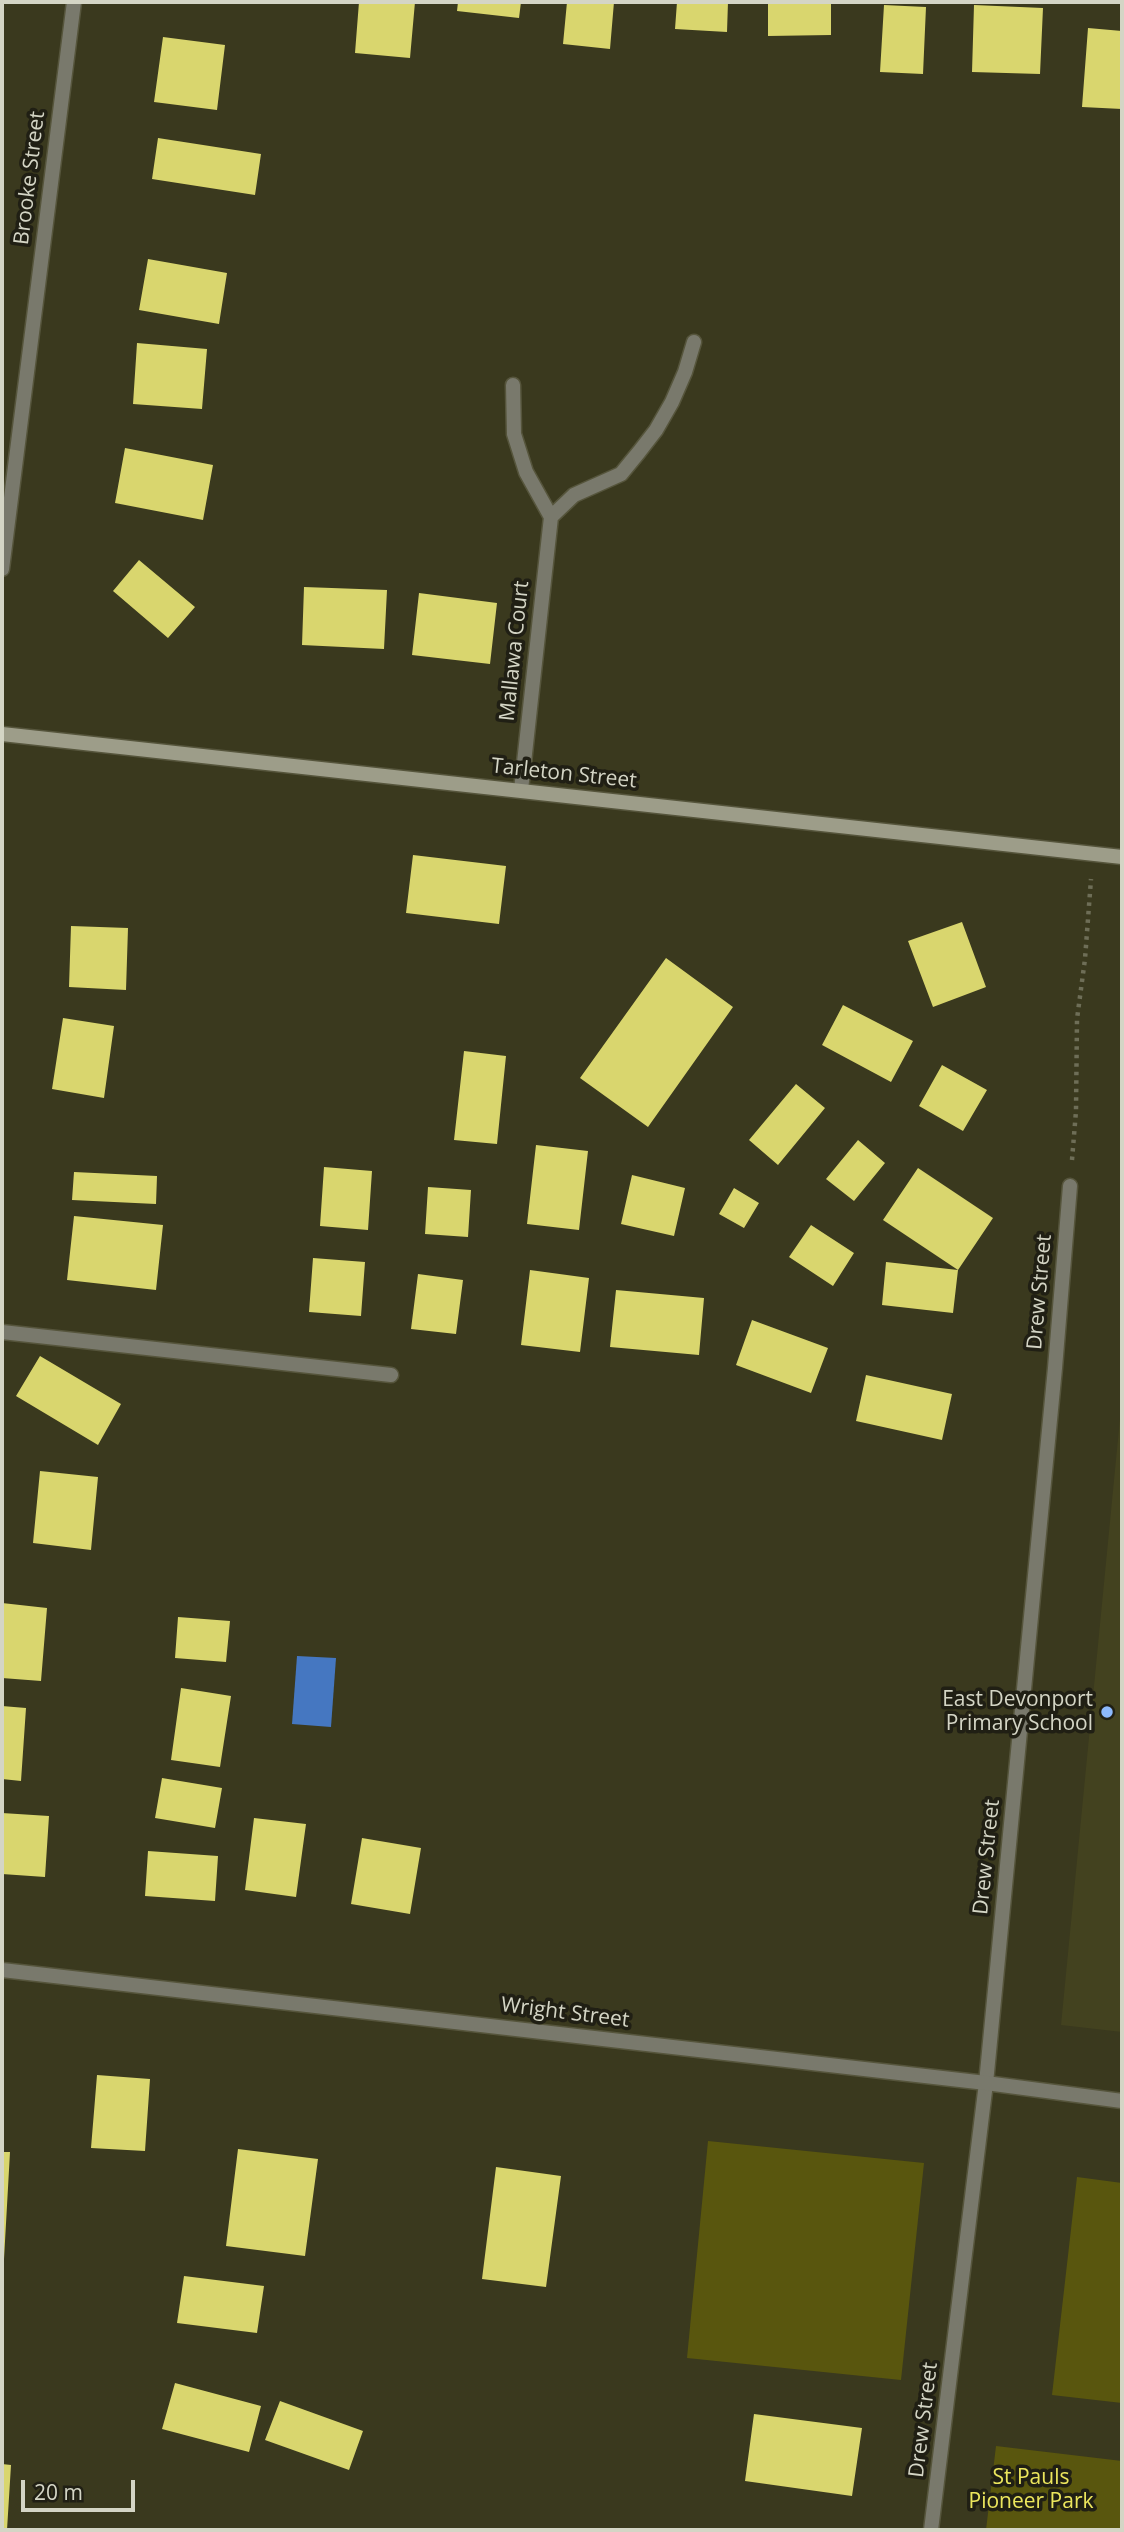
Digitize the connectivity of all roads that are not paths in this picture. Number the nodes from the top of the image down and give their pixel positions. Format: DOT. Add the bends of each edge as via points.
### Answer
graph roads {
  1 [pos="74,2"];
  2 [pos="694,342"];
  3 [pos="513,385"];
  4 [pos="551,517"];
  5 [pos="2,569"];
  6 [pos="2,734"];
  7 [pos="522,790"];
  8 [pos="1122,857"];
  9 [pos="1070,1185"];
  10 [pos="2,1332"];
  11 [pos="391,1375"];
  12 [pos="2,1970"];
  13 [pos="986,2082"];
  14 [pos="1122,2101"];
  15 [pos="932,2530"];
  1 -- 5 [label="street, Brooke Street"];
  2 -- 4 [label="street" via="672,402 639,452 621,474 574,495"];
  3 -- 4 [label="street" via="514,434 526,472"];
  4 -- 7 [label="street, Mallawa Court"];
  6 -- 7 [label="main road, Tarleton Street"];
  7 -- 8 [label="main road, Tarleton Street"];
  9 -- 13 [label="street, Drew Street"];
  10 -- 11 [label="street"];
  12 -- 13 [label="street, Wright Street"];
  13 -- 14 [label="street, Wright Street"];
  13 -- 15 [label="street, Drew Street"];
}
